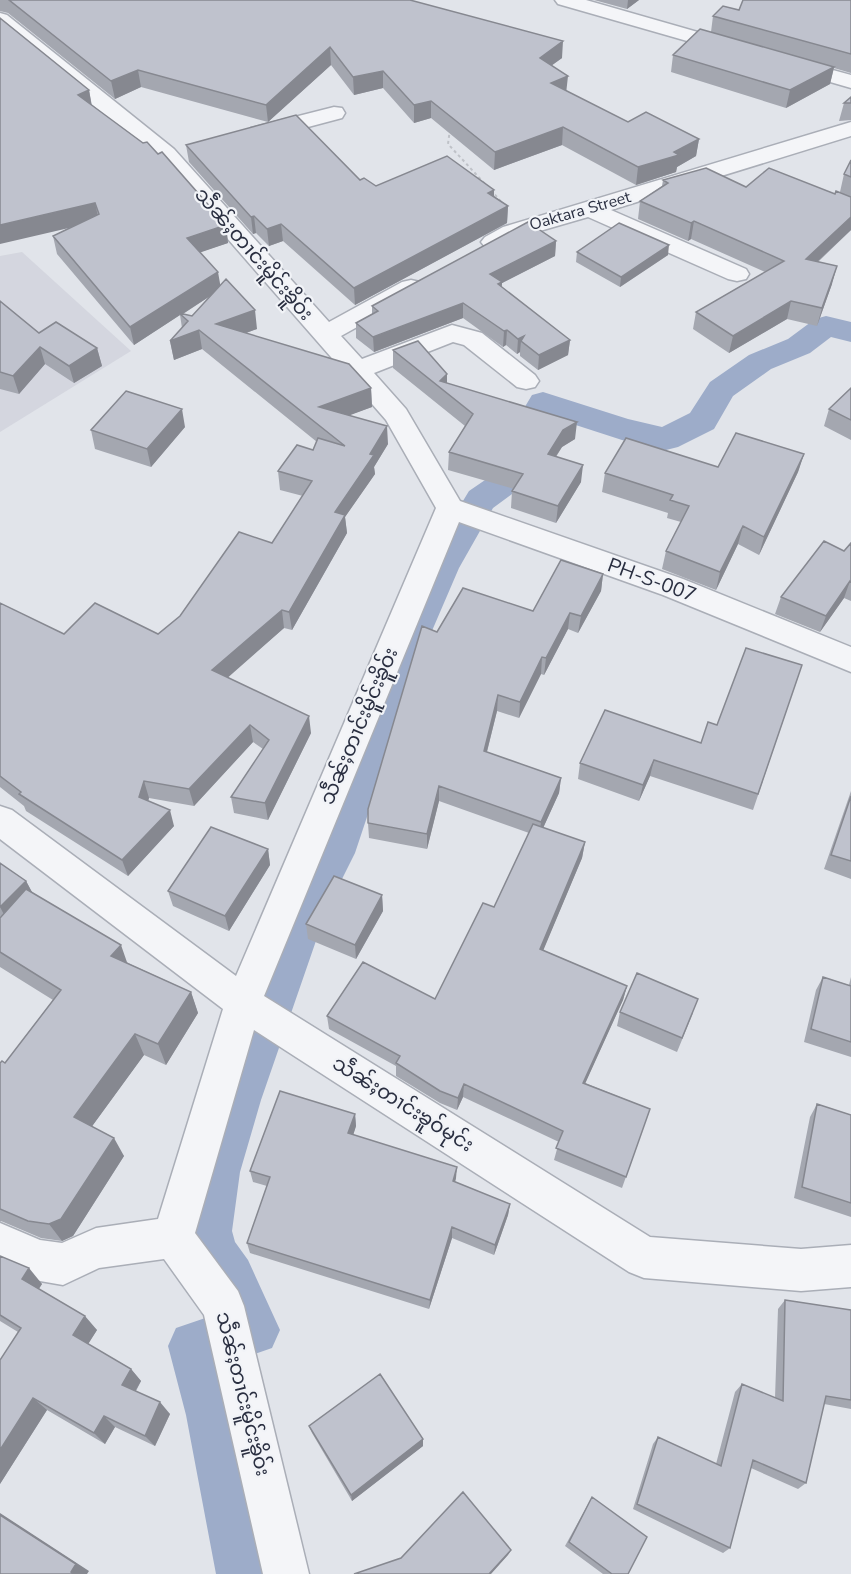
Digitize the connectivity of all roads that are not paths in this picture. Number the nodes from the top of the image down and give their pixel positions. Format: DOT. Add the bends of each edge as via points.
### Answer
graph roads {
  1 [pos="565,0"];
  2 [pos="0,19"];
  3 [pos="851,82"];
  4 [pos="334,113"];
  5 [pos="851,129"];
  6 [pos="242,137"];
  7 [pos="749,162"];
  8 [pos="778,176"];
  9 [pos="590,208"];
  10 [pos="470,255"];
  11 [pos="737,274"];
  12 [pos="429,277"];
  13 [pos="326,334"];
  14 [pos="357,370"];
  15 [pos="525,381"];
  16 [pos="466,514"];
  17 [pos="846,650"];
  18 [pos="0,820"];
  19 [pos="249,1007"];
  20 [pos="173,1237"];
  21 [pos="0,1243"];
  22 [pos="851,1266"];
  23 [pos="286,1574"];
  1 -- 3 [label="street"];
  2 -- 13 [label="street, သဵၼ်ႈတၢင်းမိူင်းၶိူဝ်း" via="177,151"];
  4 -- 6 [label="street"];
  5 -- 7 [label="street, Oaktara Street"];
  7 -- 8 [label="street"];
  7 -- 9 [label="street, Oaktara Street"];
  9 -- 10 [label="street, Oaktara Street" via="511,232"];
  9 -- 11 [label="street"];
  12 -- 13 [label="street"];
  13 -- 14 [label="street, သဵၼ်ႈတၢင်းမိူင်းၶိူဝ်း"];
  14 -- 15 [label="street" via="452,333 472,339"];
  14 -- 16 [label="street, သဵၼ်ႈတၢင်းမိူင်းၶိူဝ်း" via="397,415"];
  16 -- 17 [label="street, PH-S-007"];
  16 -- 19 [label="street, သဵၼ်ႈတၢင်းမိူင်းၶိူဝ်း"];
  18 -- 19 [label="street, သဵၼ်ႈတၢင်းၶူဝ်မုင်း"];
  19 -- 20 [label="street, သဵၼ်ႈတၢင်းမိူင်းၶိူဝ်း"];
  19 -- 22 [label="street, သဵၼ်ႈတၢင်းၶူဝ်မုင်း" via="644,1257 801,1270"];
  20 -- 21 [label="street" via="96,1248 63,1264 40,1260"];
  20 -- 23 [label="street, သဵၼ်ႈတၢင်းမိူင်းၶိူဝ်း" via="223,1306"];
}
